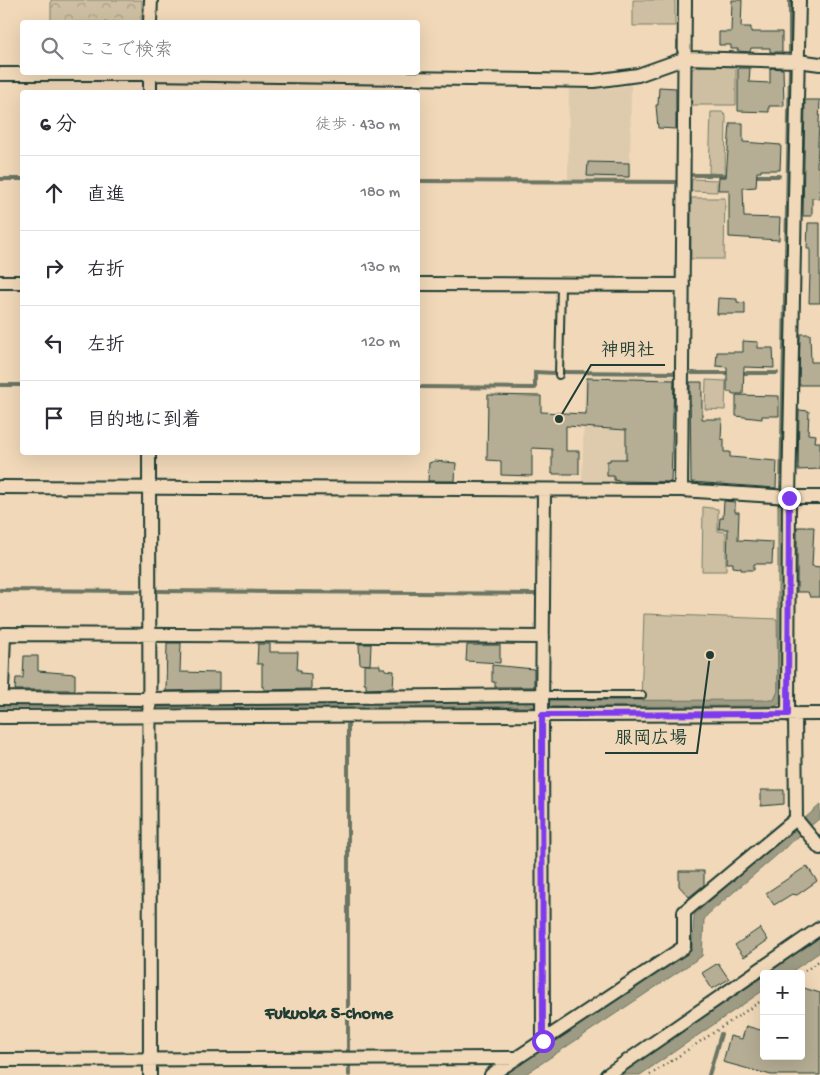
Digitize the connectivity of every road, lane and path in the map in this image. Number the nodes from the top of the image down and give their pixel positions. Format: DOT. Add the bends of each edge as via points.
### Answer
graph roads {
  1 [pos="150,0"];
  2 [pos="685,0"];
  3 [pos="799,0"];
  4 [pos="150,20"];
  5 [pos="686,58"];
  6 [pos="798,61"];
  7 [pos="820,64"];
  8 [pos="0,74"];
  9 [pos="20,74"];
  10 [pos="150,75"];
  11 [pos="261,75"];
  12 [pos="150,90"];
  13 [pos="0,282"];
  14 [pos="20,282"];
  15 [pos="420,284"];
  16 [pos="561,285"];
  17 [pos="683,285"];
  18 [pos="559,375"];
  19 [pos="149,455"];
  20 [pos="0,487"];
  21 [pos="149,488"];
  22 [pos="681,490"];
  23 [pos="544,491"];
  24 [pos="820,497"];
  25 [pos="789,498"];
  26 [pos="148,635"];
  27 [pos="543,637"];
  28 [pos="0,692"];
  29 [pos="542,695"];
  30 [pos="642,695"];
  31 [pos="0,698"];
  32 [pos="148,700"];
  33 [pos="792,714"];
  34 [pos="820,714"];
  35 [pos="542,715"];
  36 [pos="0,716"];
  37 [pos="148,716"];
  38 [pos="800,824"];
  39 [pos="820,848"];
  40 [pos="820,928"];
  41 [pos="820,960"];
  42 [pos="805,971"];
  43 [pos="760,1002"];
  44 [pos="543,1041"];
  45 [pos="516,1058"];
  46 [pos="150,1059"];
  47 [pos="0,1060"];
  48 [pos="150,1075"];
  49 [pos="491,1075"];
  50 [pos="606,1075"];
  51 [pos="650,1075"];
  1 -- 4 [label="street"];
  2 -- 5 [label="street"];
  3 -- 6 [label="street"];
  5 -- 6 [label="street"];
  5 -- 11 [label="street" via="638,75 594,81"];
  5 -- 17 [label="street"];
  6 -- 7 [label="street"];
  6 -- 25 [label="street"];
  8 -- 9 [label="street"];
  10 -- 12 [label="street"];
  13 -- 14 [label="street"];
  15 -- 16 [label="street"];
  16 -- 17 [label="street"];
  16 -- 18 [label="lane"];
  17 -- 22 [label="street"];
  19 -- 21 [label="street"];
  20 -- 21 [label="street"];
  21 -- 23 [label="street"];
  21 -- 26 [label="street"];
  22 -- 23 [label="street"];
  22 -- 25 [label="street"];
  23 -- 27 [label="street"];
  24 -- 25 [label="street"];
  25 -- 33 [label="street"];
  26 -- 27 [label="street"];
  26 -- 28 [label="street" via="4,634"];
  26 -- 32 [label="street"];
  27 -- 29 [label="street"];
  29 -- 30 [label="lane"];
  29 -- 32 [label="street"];
  29 -- 35 [label="street"];
  31 -- 32 [label="street"];
  32 -- 37 [label="street"];
  33 -- 34 [label="street"];
  33 -- 35 [label="street"];
  33 -- 38 [label="street"];
  35 -- 37 [label="street"];
  35 -- 44 [label="street"];
  36 -- 37 [label="street"];
  37 -- 46 [label="street"];
  38 -- 39 [label="street"];
  38 -- 44 [label="street" via="684,912 684,947"];
  40 -- 50 [label="street"];
  41 -- 42 [label="path"];
  43 -- 51 [label="path"];
  44 -- 45 [label="street"];
  45 -- 46 [label="street"];
  45 -- 49 [label="street"];
  46 -- 47 [label="street"];
  46 -- 48 [label="street"];
}
